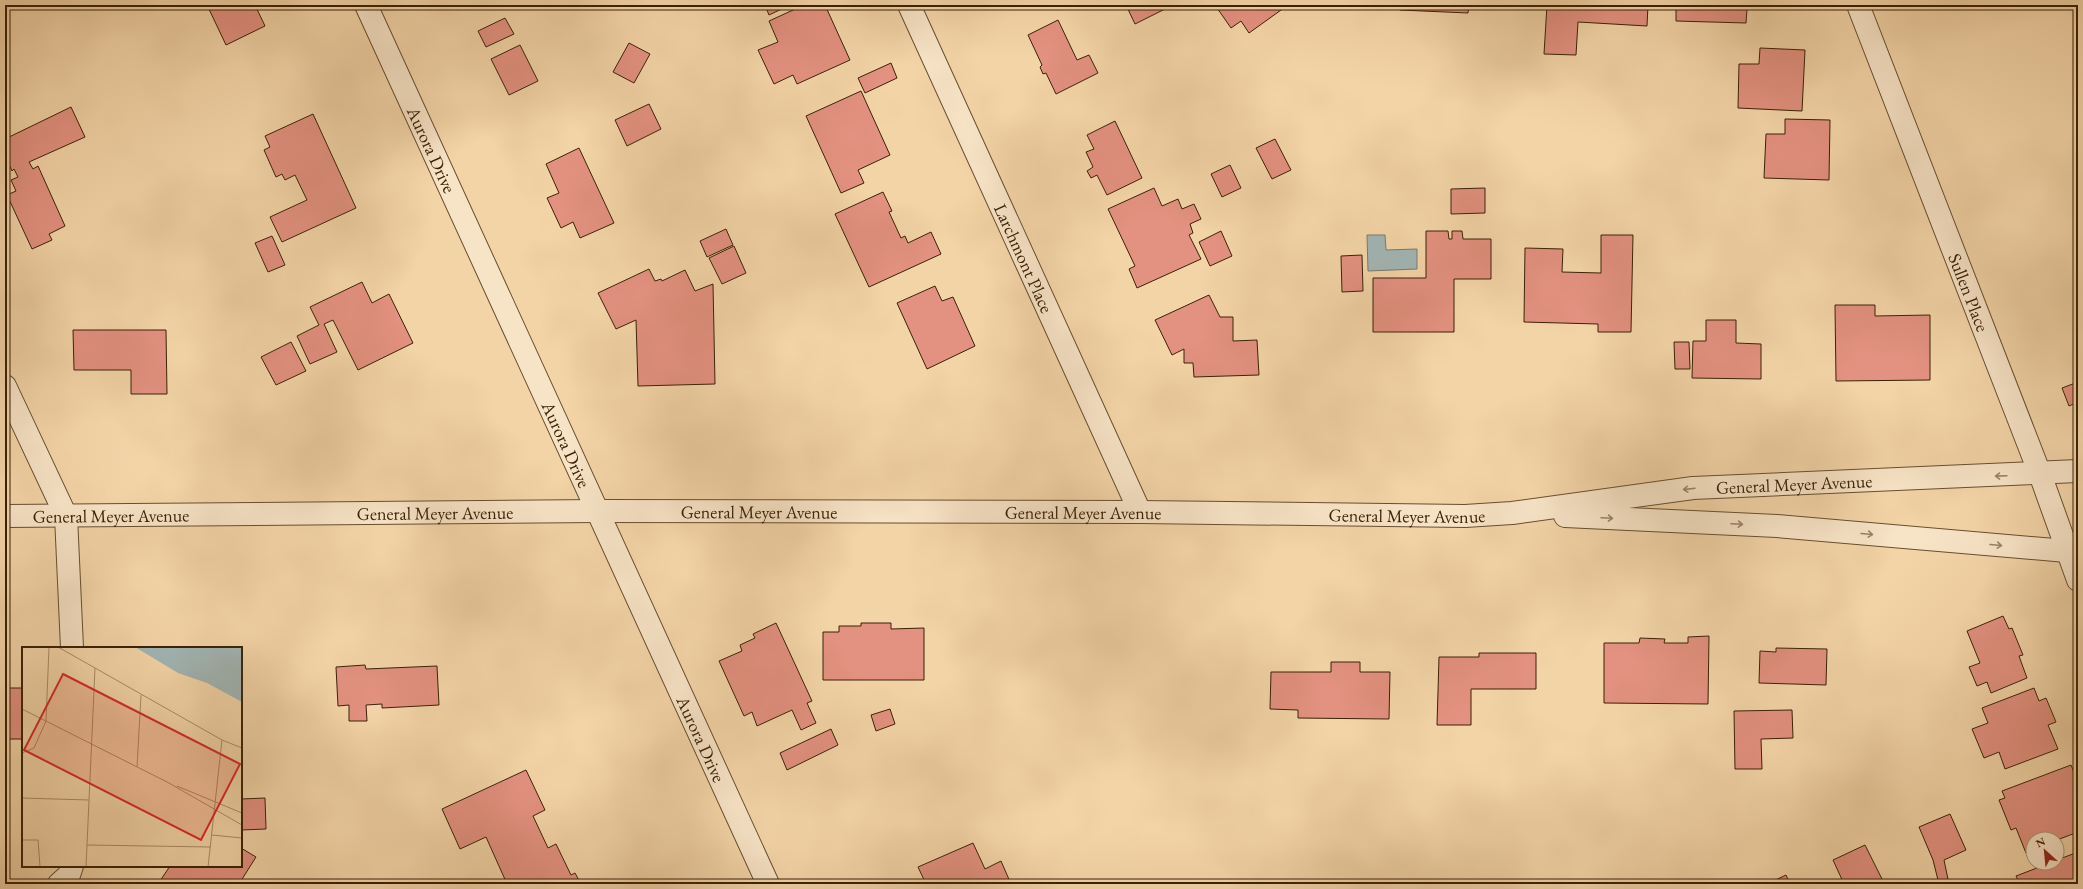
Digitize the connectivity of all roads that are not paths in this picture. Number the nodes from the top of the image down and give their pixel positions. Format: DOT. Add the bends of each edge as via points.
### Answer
graph roads {
  1 [pos="366,5"];
  2 [pos="909,5"];
  3 [pos="1858,5"];
  4 [pos="5,386"];
  5 [pos="2078,471"];
  6 [pos="2040,474"];
  7 [pos="598,511"];
  8 [pos="1140,512"];
  9 [pos="1512,513"];
  10 [pos="5,516"];
  11 [pos="66,516"];
  12 [pos="2073,552"];
  13 [pos="2078,580"];
  14 [pos="72,647"];
  15 [pos="72,867"];
  16 [pos="60,884"];
  17 [pos="768,884"];
  1 -- 7 [label="street, Aurora Drive"];
  2 -- 8 [label="street, Larchmont Place"];
  3 -- 6 [label="street, Sullen Place"];
  4 -- 11 [label="street"];
  5 -- 6 [label="street, General Meyer Avenue"];
  6 -- 9 [label="street, General Meyer Avenue, one-way" via="1693,488"];
  6 -- 12 [label="street, Sullen Place"];
  7 -- 8 [label="street, General Meyer Avenue"];
  7 -- 11 [label="street, General Meyer Avenue"];
  7 -- 17 [label="street, Aurora Drive"];
  8 -- 9 [label="street, General Meyer Avenue" via="1465,516"];
  9 -- 12 [label="street, General Meyer Avenue, one-way" via="1777,526"];
  10 -- 11 [label="street, General Meyer Avenue"];
  11 -- 14 [label="street"];
  12 -- 13 [label="street, Sullen Place"];
  15 -- 16 [label="street" via="69,875"];
}
